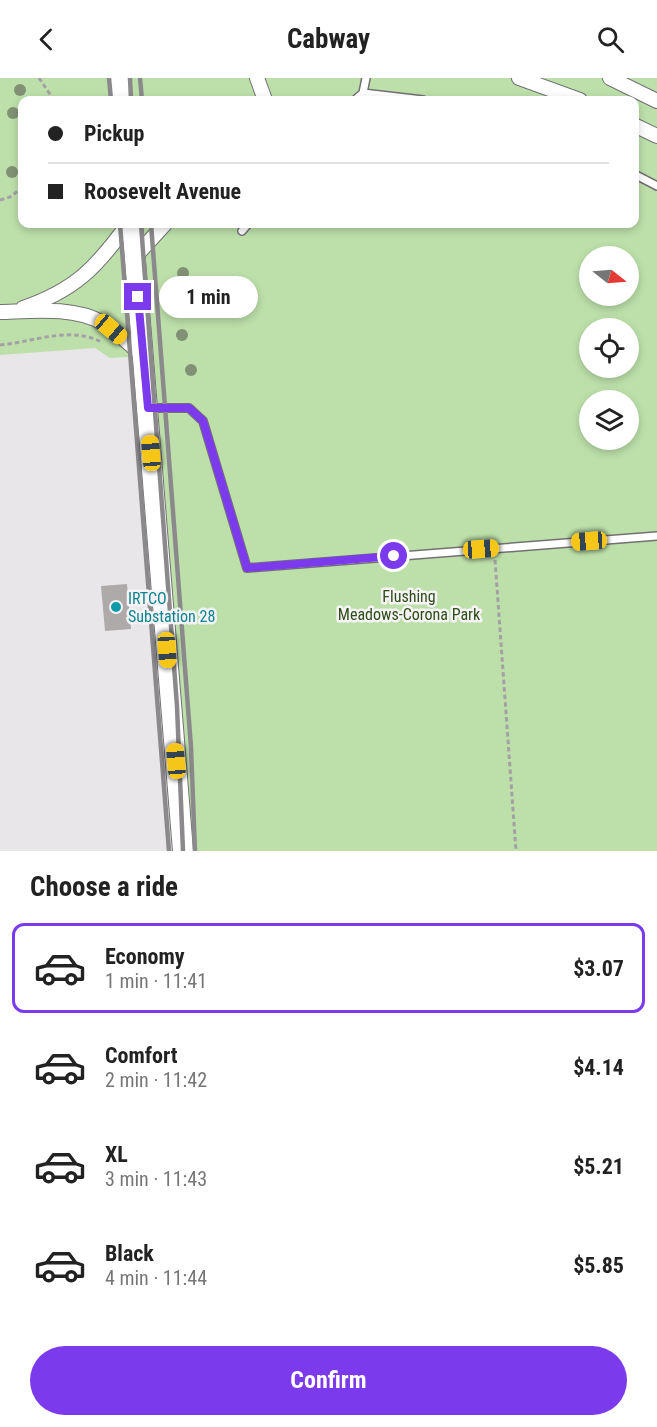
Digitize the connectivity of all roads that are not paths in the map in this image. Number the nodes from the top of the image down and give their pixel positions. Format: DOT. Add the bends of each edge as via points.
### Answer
graph roads {
  1 [pos="120,78"];
  2 [pos="257,78"];
  3 [pos="366,78"];
  4 [pos="519,78"];
  5 [pos="610,78"];
  6 [pos="363,93"];
  7 [pos="122,96"];
  8 [pos="264,96"];
  9 [pos="360,96"];
  10 [pos="389,96"];
  11 [pos="569,96"];
  12 [pos="657,101"];
  13 [pos="639,127"];
  14 [pos="657,136"];
  15 [pos="639,177"];
  16 [pos="657,186"];
  17 [pos="126,228"];
  18 [pos="130,228"];
  19 [pos="161,228"];
  20 [pos="245,228"];
  21 [pos="242,231"];
  22 [pos="134,258"];
  23 [pos="16,311"];
  24 [pos="0,312"];
  25 [pos="143,356"];
  26 [pos="148,408"];
  27 [pos="657,536"];
  28 [pos="183,851"];
  1 -- 7 [label="main road"];
  2 -- 8 [label="street"];
  3 -- 6 [label="lane"];
  4 -- 11 [label="street"];
  5 -- 12 [label="street"];
  6 -- 9 [label="lane"];
  6 -- 10 [label="lane"];
  13 -- 14 [label="street"];
  15 -- 16 [label="lane"];
  17 -- 23 [label="street" via="73,286"];
  18 -- 22 [label="main road"];
  19 -- 22 [label="street"];
  20 -- 21 [label="lane"];
  22 -- 25 [label="main road"];
  23 -- 24 [label="street"];
  23 -- 25 [label="street" via="89,317 104,324"];
  25 -- 26 [label="main road"];
  26 -- 27 [label="lane" via="189,408 203,421 247,568"];
  26 -- 28 [label="main road"];
}
